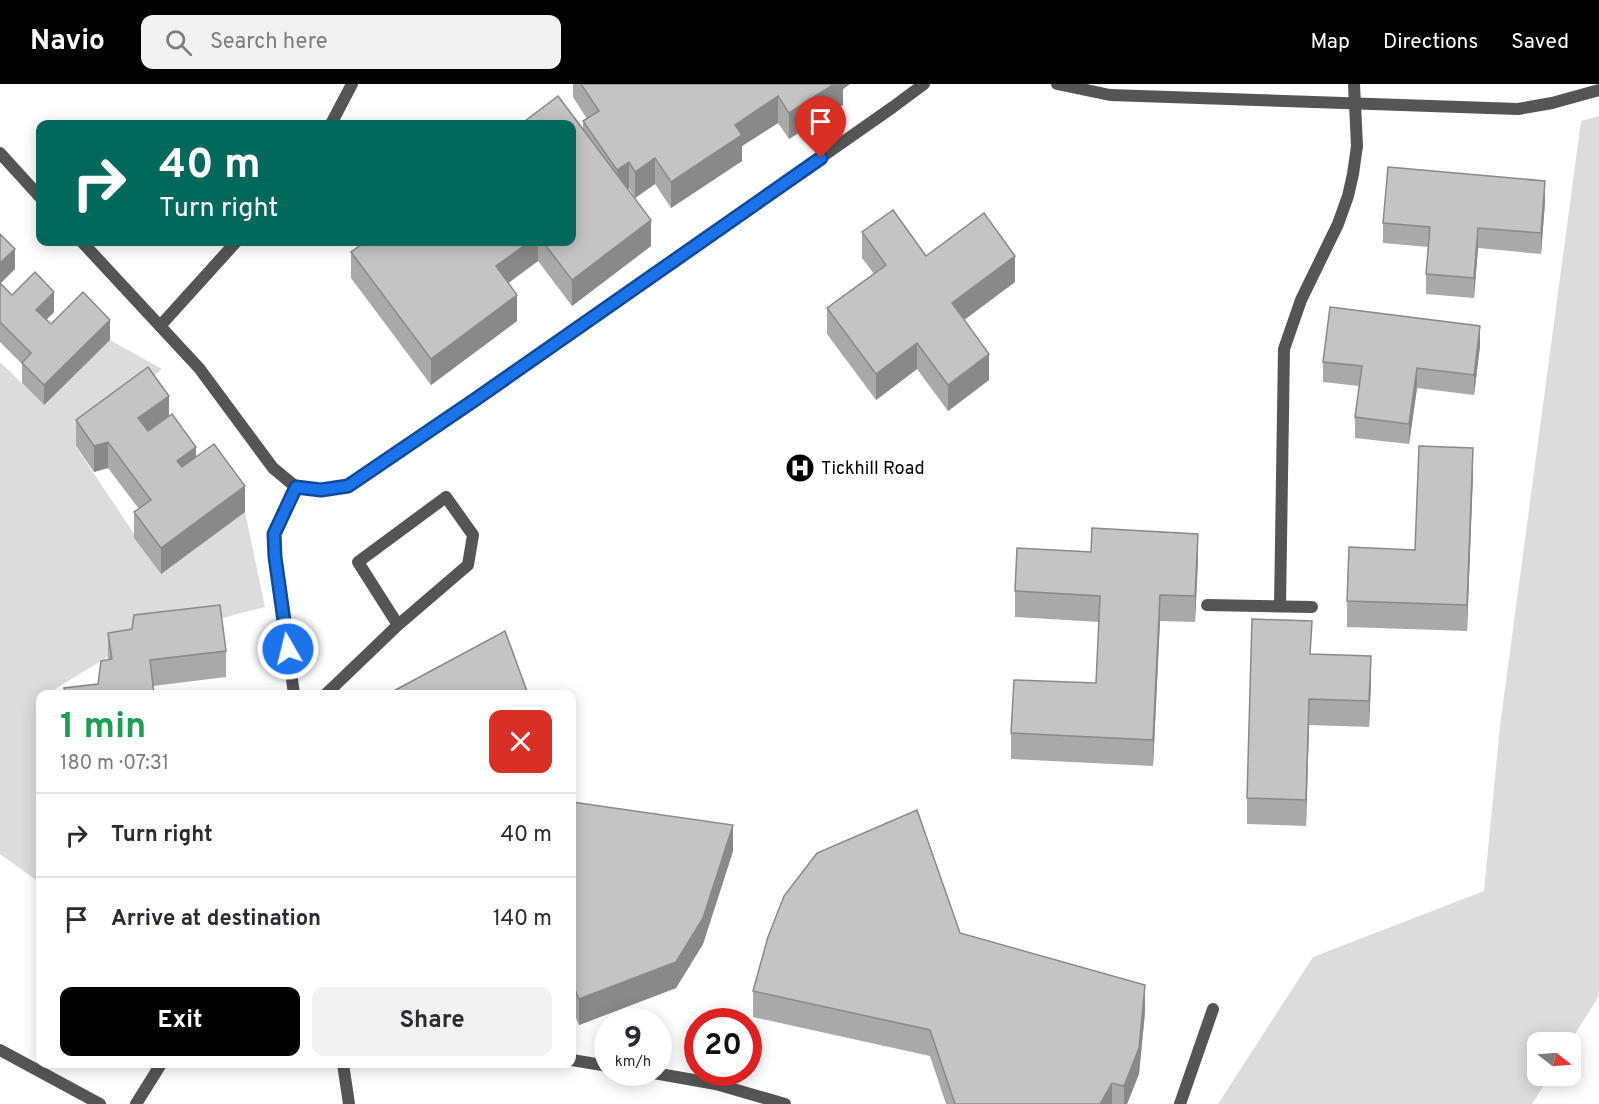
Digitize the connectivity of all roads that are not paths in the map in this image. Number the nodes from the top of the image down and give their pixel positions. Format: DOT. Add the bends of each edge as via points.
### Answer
graph roads {
  1 [pos="352,84"];
  2 [pos="924,84"];
  3 [pos="1057,84"];
  4 [pos="1354,84"];
  5 [pos="1599,90"];
  6 [pos="1356,103"];
  7 [pos="333,120"];
  8 [pos="0,153"];
  9 [pos="36,192"];
  10 [pos="86,246"];
  11 [pos="232,246"];
  12 [pos="160,326"];
  13 [pos="296,487"];
  14 [pos="1207,605"];
  15 [pos="1280,606"];
  16 [pos="1312,607"];
  17 [pos="398,625"];
  18 [pos="293,690"];
  19 [pos="330,690"];
  20 [pos="1213,1009"];
  21 [pos="0,1050"];
  22 [pos="576,1061"];
  23 [pos="594,1064"];
  24 [pos="158,1068"];
  25 [pos="344,1068"];
  26 [pos="672,1076"];
  27 [pos="100,1104"];
  28 [pos="136,1104"];
  29 [pos="349,1104"];
  30 [pos="785,1104"];
  31 [pos="1180,1104"];
  1 -- 7 [label="street"];
  2 -- 13 [label="street" via="348,486 321,490"];
  3 -- 6 [label="street" via="1110,95"];
  4 -- 6 [label="street"];
  5 -- 6 [label="street" via="1518,109"];
  6 -- 15 [label="street" via="1357,146 1347,196 1284,349"];
  8 -- 9 [label="street"];
  10 -- 12 [label="street"];
  11 -- 12 [label="street"];
  12 -- 13 [label="street" via="199,368 273,468"];
  13 -- 18 [label="street" via="274,534"];
  14 -- 15 [label="street"];
  15 -- 16 [label="street"];
  17 -- 17 [label="street" via="468,566 473,536 446,497 358,562"];
  17 -- 19 [label="street"];
  20 -- 31 [label="street"];
  21 -- 27 [label="street"];
  22 -- 23 [label="street"];
  24 -- 28 [label="street"];
  25 -- 29 [label="street"];
  26 -- 30 [label="street"];
}
